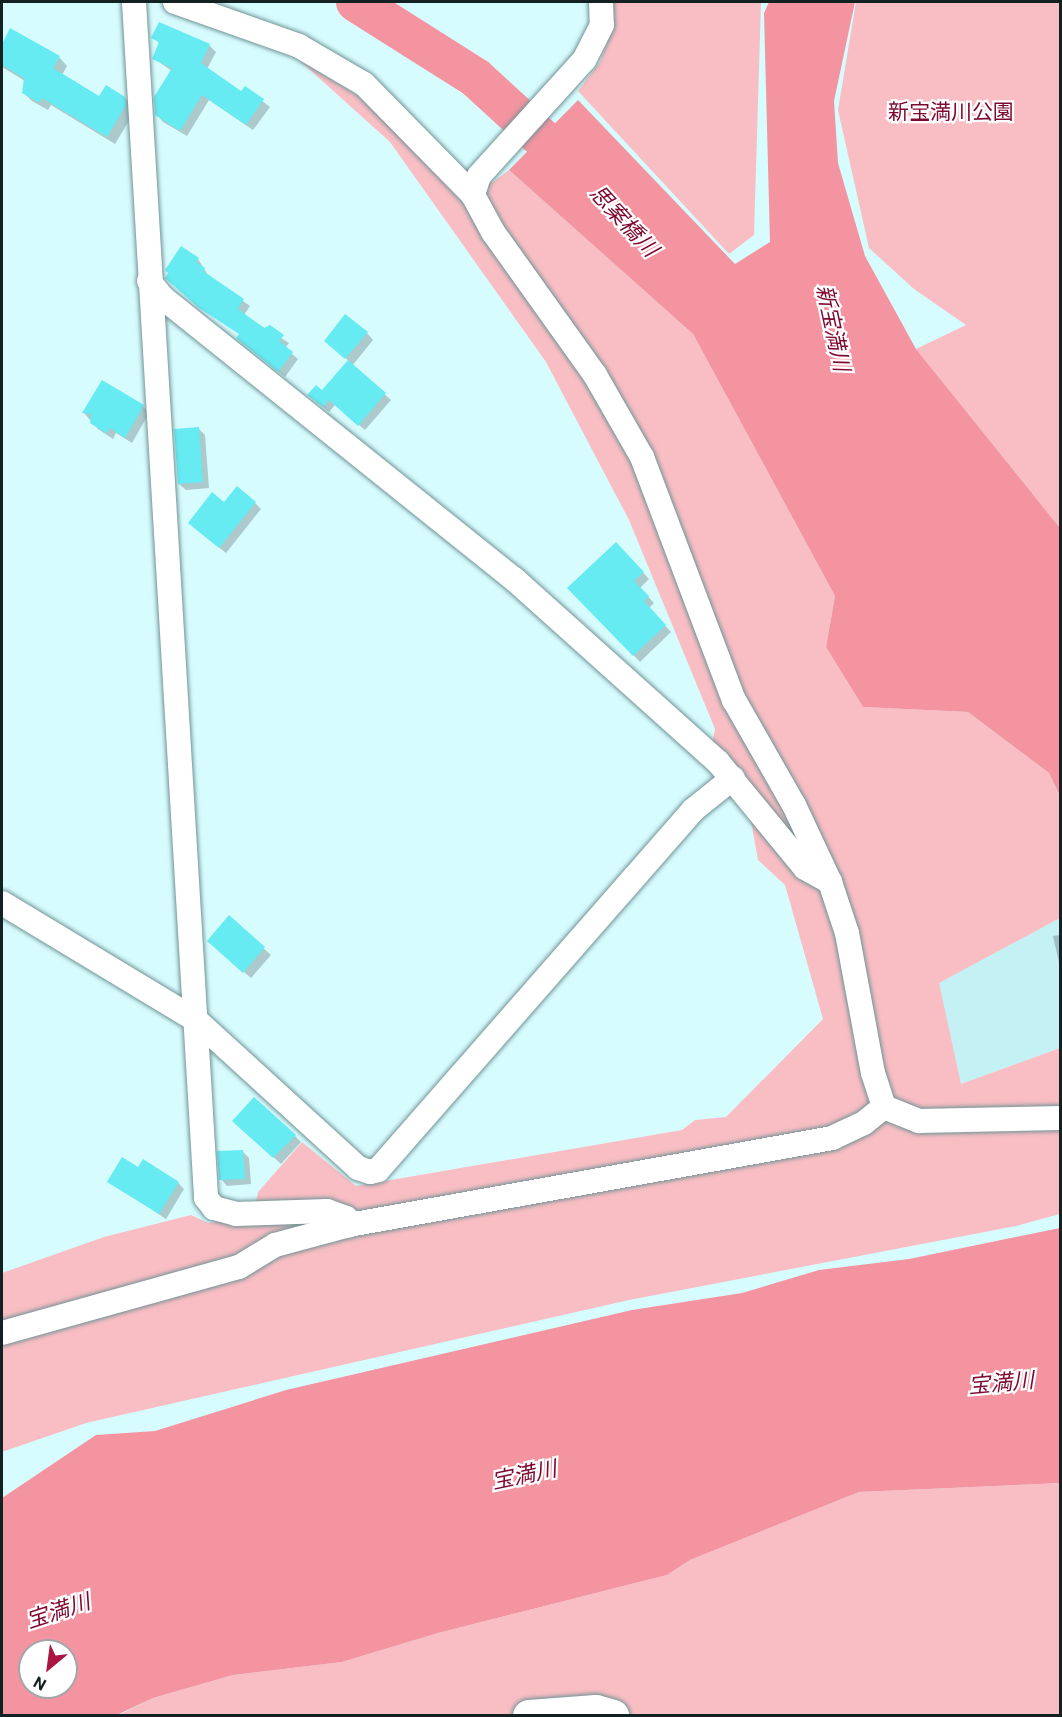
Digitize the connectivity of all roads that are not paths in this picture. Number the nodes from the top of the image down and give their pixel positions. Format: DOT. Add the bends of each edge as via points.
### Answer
graph roads {
  1 [pos="134,2"];
  2 [pos="175,2"];
  3 [pos="601,2"];
  4 [pos="476,186"];
  5 [pos="149,281"];
  6 [pos="733,778"];
  7 [pos="830,882"];
  8 [pos="2,903"];
  9 [pos="196,1020"];
  10 [pos="884,1107"];
  11 [pos="1060,1118"];
  12 [pos="349,1226"];
  13 [pos="2,1334"];
  14 [pos="529,1716"];
  15 [pos="613,1716"];
  1 -- 5 [label="street"];
  2 -- 4 [label="street" via="299,46 364,84"];
  3 -- 4 [label="street" via="602,26 584,60"];
  4 -- 7 [label="street" via="493,232 595,375 642,457 734,700 794,805"];
  5 -- 6 [label="street" via="163,298 514,579"];
  5 -- 9 [label="street"];
  6 -- 7 [label="street" via="805,868"];
  6 -- 9 [label="street" via="693,810 378,1170 358,1168"];
  7 -- 10 [label="street" via="847,933 873,1073"];
  8 -- 9 [label="street"];
  9 -- 12 [label="street" via="206,1198 214,1208 236,1214 327,1211 346,1218"];
  10 -- 11 [label="street" via="920,1121"];
  10 -- 12 [label="street" via="864,1124 832,1138"];
  12 -- 13 [label="street" via="275,1245 239,1267"];
  14 -- 15 [label="street" via="596,1711"];
}
